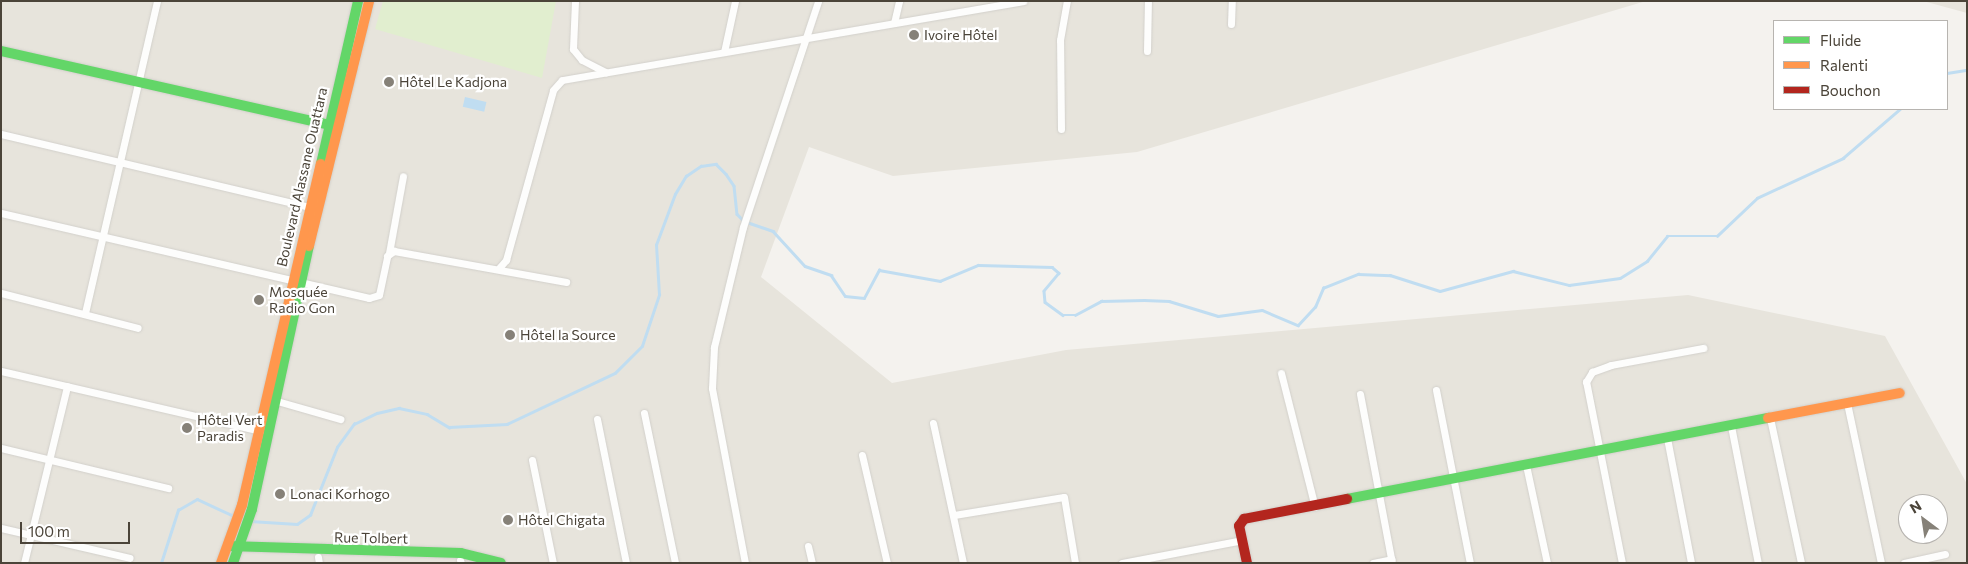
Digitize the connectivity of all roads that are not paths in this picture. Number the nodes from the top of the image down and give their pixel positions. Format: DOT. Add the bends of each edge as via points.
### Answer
graph roads {
  1 [pos="158,1"];
  2 [pos="358,1"];
  3 [pos="369,1"];
  4 [pos="575,1"];
  5 [pos="735,1"];
  6 [pos="818,1"];
  7 [pos="899,1"];
  8 [pos="1022,1"];
  9 [pos="1067,1"];
  10 [pos="1148,1"];
  11 [pos="1232,1"];
  12 [pos="984,5"];
  13 [pos="894,23"];
  14 [pos="1231,24"];
  15 [pos="809,37"];
  16 [pos="1,51"];
  17 [pos="1147,51"];
  18 [pos="724,52"];
  19 [pos="606,72"];
  20 [pos="138,83"];
  21 [pos="332,126"];
  22 [pos="1061,129"];
  23 [pos="1,134"];
  24 [pos="120,162"];
  25 [pos="403,176"];
  26 [pos="313,208"];
  27 [pos="1,213"];
  28 [pos="103,236"];
  29 [pos="389,253"];
  30 [pos="498,268"];
  31 [pos="296,282"];
  32 [pos="566,282"];
  33 [pos="1,292"];
  34 [pos="85,314"];
  35 [pos="138,328"];
  36 [pos="1703,348"];
  37 [pos="1,371"];
  38 [pos="1281,373"];
  39 [pos="67,386"];
  40 [pos="1436,390"];
  41 [pos="1900,393"];
  42 [pos="1360,394"];
  43 [pos="277,401"];
  44 [pos="1847,404"];
  45 [pos="644,413"];
  46 [pos="1770,418"];
  47 [pos="340,419"];
  48 [pos="597,419"];
  49 [pos="933,423"];
  50 [pos="1731,426"];
  51 [pos="258,431"];
  52 [pos="270,433"];
  53 [pos="1667,438"];
  54 [pos="1,448"];
  55 [pos="1600,451"];
  56 [pos="862,455"];
  57 [pos="49,458"];
  58 [pos="532,460"];
  59 [pos="1526,465"];
  60 [pos="1454,479"];
  61 [pos="168,488"];
  62 [pos="1379,494"];
  63 [pos="247,507"];
  64 [pos="1314,507"];
  65 [pos="954,515"];
  66 [pos="1,528"];
  67 [pos="32,535"];
  68 [pos="1243,540"];
  69 [pos="808,546"];
  70 [pos="238,550"];
  71 [pos="225,554"];
  72 [pos="1944,554"];
  73 [pos="130,558"];
  74 [pos="319,560"];
  75 [pos="460,561"];
  76 [pos="1392,561"];
  77 [pos="24,563"];
  78 [pos="476,563"];
  79 [pos="501,563"];
  80 [pos="553,563"];
  81 [pos="626,563"];
  82 [pos="675,563"];
  83 [pos="745,563"];
  84 [pos="812,563"];
  85 [pos="887,563"];
  86 [pos="963,563"];
  87 [pos="1075,563"];
  88 [pos="1122,563"];
  89 [pos="1248,563"];
  90 [pos="1374,563"];
  91 [pos="1470,563"];
  92 [pos="1546,563"];
  93 [pos="1622,563"];
  94 [pos="1691,563"];
  95 [pos="1758,563"];
  96 [pos="1801,563"];
  97 [pos="1881,563"];
  98 [pos="1904,563"];
  1 -- 20 [label="street"];
  2 -- 21 [label="street, Boulevard Alassane Ouattara"];
  3 -- 21 [label="street, Boulevard Alassane Ouattara"];
  4 -- 19 [label="street" via="573,49 582,60"];
  5 -- 18 [label="street"];
  6 -- 15 [label="street"];
  7 -- 13 [label="street"];
  8 -- 12 [label="street"];
  9 -- 22 [label="street" via="1060,40"];
  10 -- 17 [label="street"];
  11 -- 14 [label="street"];
  12 -- 13 [label="street"];
  13 -- 15 [label="street"];
  15 -- 18 [label="street"];
  15 -- 83 [label="street" via="743,227 714,347 712,388"];
  16 -- 20 [label="street"];
  18 -- 19 [label="street"];
  19 -- 30 [label="street" via="557,82 506,260"];
  20 -- 21 [label="street"];
  20 -- 24 [label="street"];
  21 -- 26 [label="street, Boulevard Alassane Ouattara"];
  23 -- 24 [label="street"];
  24 -- 26 [label="street"];
  24 -- 28 [label="street"];
  25 -- 29 [label="street"];
  26 -- 31 [label="street, Boulevard Alassane Ouattara"];
  27 -- 28 [label="street"];
  28 -- 31 [label="street"];
  28 -- 34 [label="street"];
  29 -- 30 [label="street"];
  29 -- 31 [label="street" via="375,298"];
  30 -- 32 [label="street"];
  31 -- 43 [label="street, Boulevard Alassane Ouattara"];
  31 -- 51 [label="street, Boulevard Alassane Ouattara"];
  33 -- 34 [label="street"];
  34 -- 35 [label="street"];
  36 -- 55 [label="street" via="1592,372 1586,382"];
  37 -- 39 [label="street"];
  38 -- 64 [label="street"];
  39 -- 51 [label="street"];
  39 -- 57 [label="street"];
  40 -- 60 [label="street"];
  41 -- 44 [label="street"];
  42 -- 62 [label="street"];
  43 -- 47 [label="street"];
  43 -- 52 [label="street, Boulevard Alassane Ouattara"];
  44 -- 46 [label="street"];
  44 -- 97 [label="street"];
  45 -- 82 [label="street"];
  46 -- 50 [label="street"];
  46 -- 96 [label="street"];
  48 -- 81 [label="street"];
  49 -- 65 [label="street"];
  50 -- 53 [label="street"];
  50 -- 95 [label="street"];
  51 -- 52 [label="street"];
  51 -- 63 [label="street, Boulevard Alassane Ouattara"];
  52 -- 63 [label="street, Boulevard Alassane Ouattara"];
  53 -- 55 [label="street"];
  53 -- 94 [label="street"];
  54 -- 57 [label="street"];
  55 -- 59 [label="street"];
  55 -- 93 [label="street"];
  56 -- 85 [label="street"];
  57 -- 61 [label="street"];
  57 -- 67 [label="street"];
  58 -- 80 [label="street"];
  59 -- 60 [label="street"];
  59 -- 92 [label="street"];
  60 -- 62 [label="street"];
  60 -- 91 [label="street"];
  62 -- 64 [label="street"];
  62 -- 76 [label="street"];
  63 -- 70 [label="street, Boulevard Alassane Ouattara"];
  63 -- 71 [label="street, Boulevard Alassane Ouattara"];
  64 -- 68 [label="street" via="1244,519 1239,526"];
  65 -- 86 [label="street"];
  65 -- 87 [label="street" via="1064,497"];
  66 -- 67 [label="street"];
  67 -- 73 [label="street"];
  67 -- 77 [label="street"];
  68 -- 88 [label="street"];
  68 -- 89 [label="street"];
  69 -- 84 [label="street"];
  70 -- 71 [label="street"];
  70 -- 74 [label="street, Rue Tolbert"];
  70 -- 79 [label="street, Rue Tolbert" via="461,553"];
  72 -- 98 [label="street"];
  74 -- 75 [label="street, Rue Tolbert"];
  75 -- 78 [label="street, Rue Tolbert"];
  76 -- 90 [label="street"];
}
